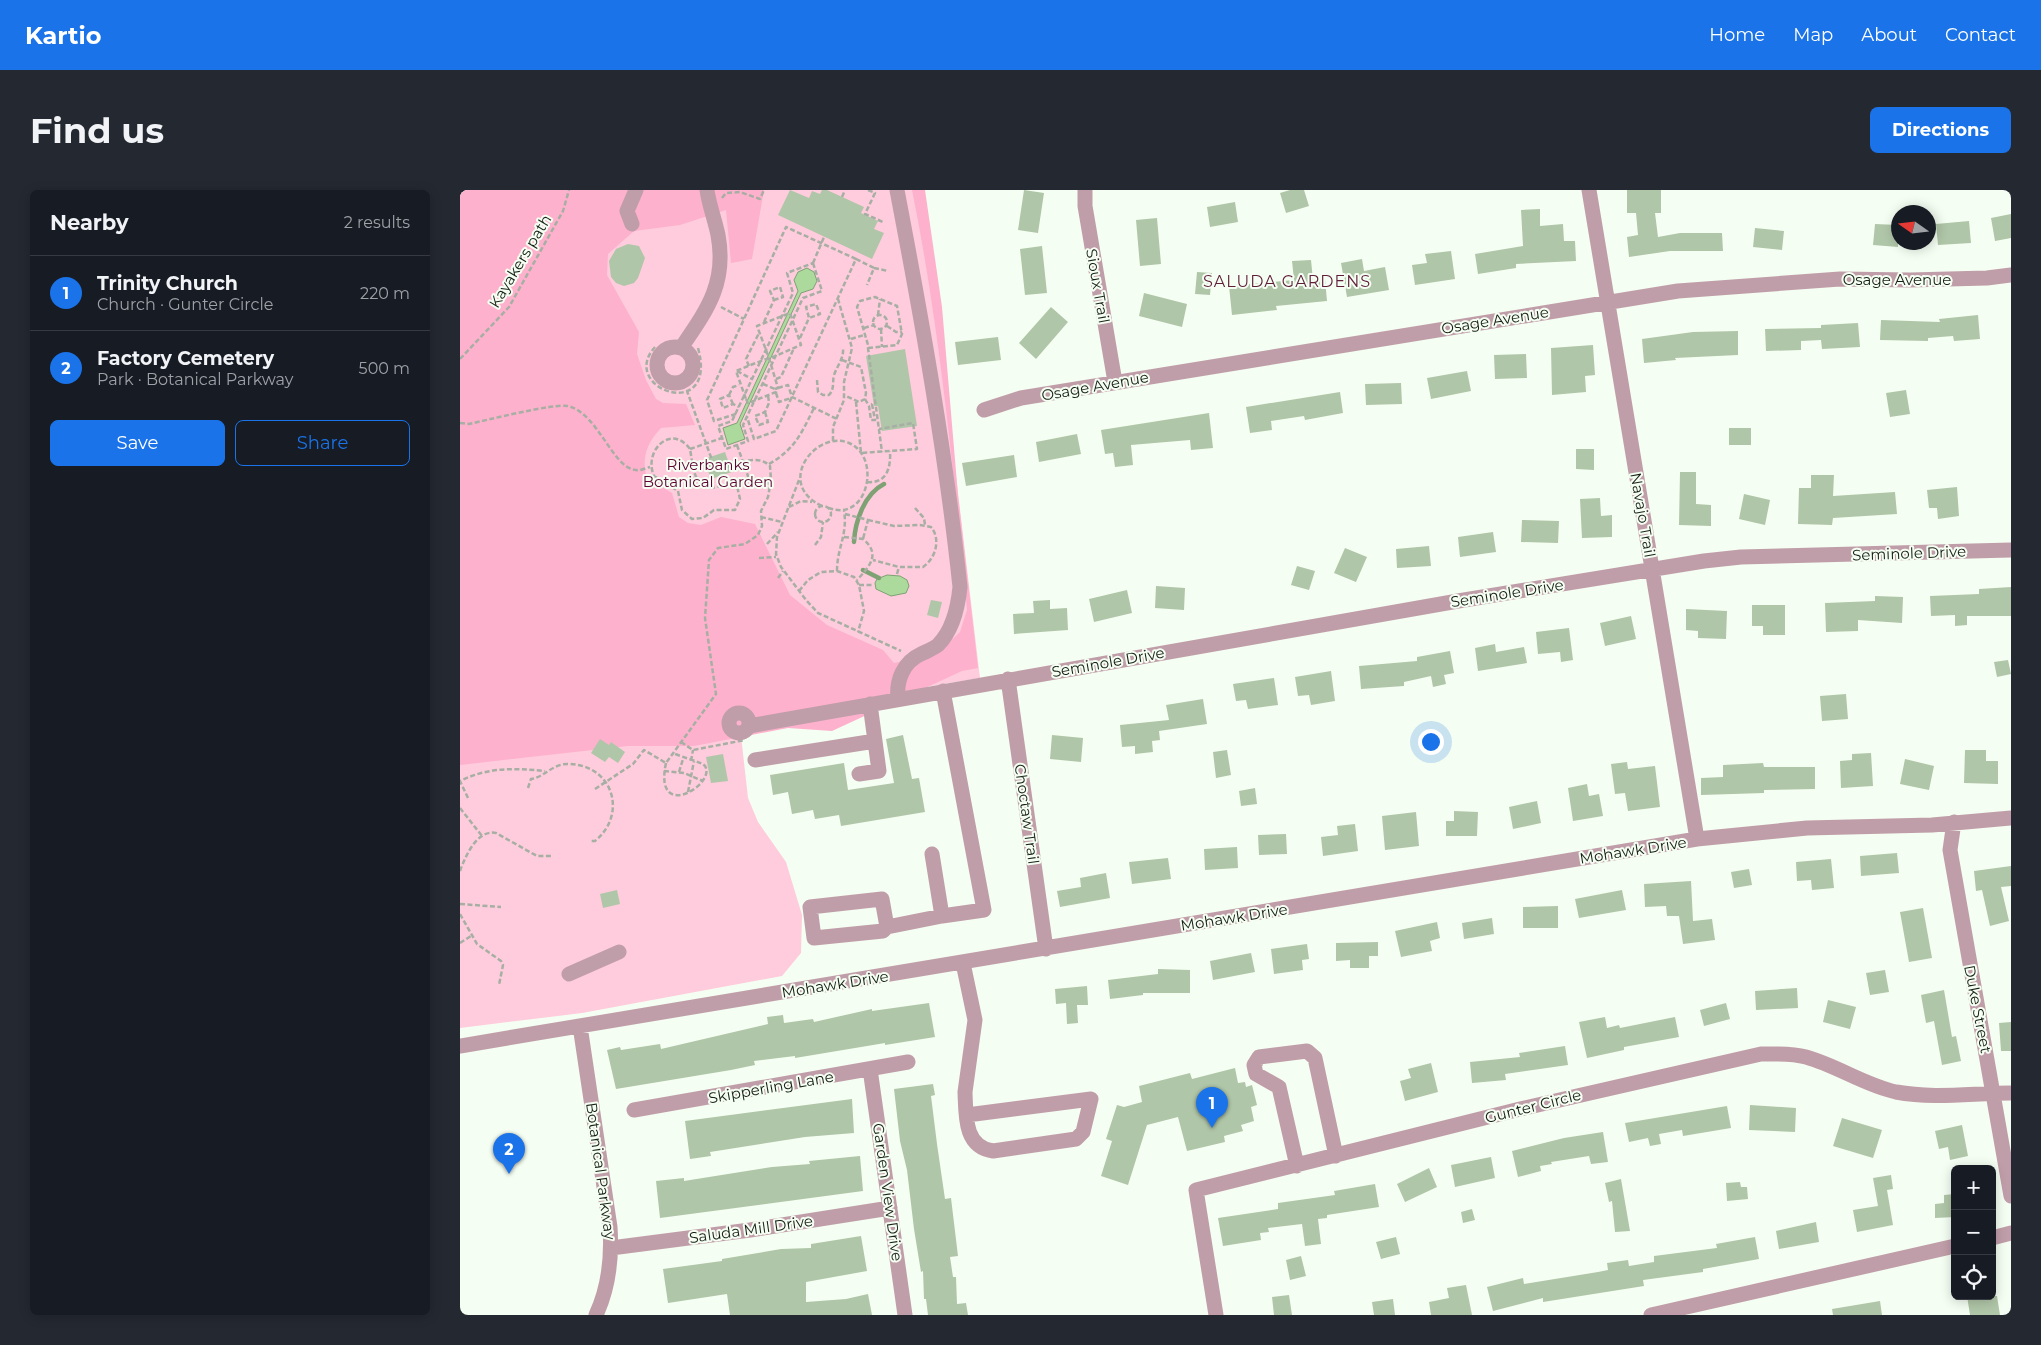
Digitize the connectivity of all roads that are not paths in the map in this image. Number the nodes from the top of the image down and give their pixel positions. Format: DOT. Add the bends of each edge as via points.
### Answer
graph roads {
  1 [pos="636,190"];
  2 [pos="707,190"];
  3 [pos="898,190"];
  4 [pos="1084,190"];
  5 [pos="1589,190"];
  6 [pos="632,224"];
  7 [pos="2011,274"];
  8 [pos="1608,302"];
  9 [pos="681,348"];
  10 [pos="1115,382"];
  11 [pos="984,410"];
  12 [pos="2011,550"];
  13 [pos="1653,570"];
  14 [pos="1008,679"];
  15 [pos="943,691"];
  16 [pos="898,699"];
  17 [pos="870,704"];
  18 [pos="750,732"];
  19 [pos="875,741"];
  20 [pos="755,760"];
  21 [pos="859,774"];
  22 [pos="2011,818"];
  23 [pos="1954,822"];
  24 [pos="1698,839"];
  25 [pos="932,854"];
  26 [pos="942,916"];
  27 [pos="885,929"];
  28 [pos="1046,948"];
  29 [pos="619,952"];
  30 [pos="963,962"];
  31 [pos="569,974"];
  32 [pos="580,1026"];
  33 [pos="460,1046"];
  34 [pos="908,1062"];
  35 [pos="870,1069"];
  36 [pos="1994,1092"];
  37 [pos="2011,1093"];
  38 [pos="634,1110"];
  39 [pos="967,1115"];
  40 [pos="1336,1156"];
  41 [pos="1297,1166"];
  42 [pos="2011,1196"];
  43 [pos="890,1208"];
  44 [pos="2011,1234"];
  45 [pos="1996,1237"];
  46 [pos="1951,1247"];
  47 [pos="611,1248"];
  48 [pos="596,1315"];
  49 [pos="905,1315"];
  50 [pos="1216,1315"];
  51 [pos="1651,1315"];
  1 -- 6 [label="street" via="627,211"];
  2 -- 9 [label="street" via="720,246 719,281 712,301"];
  3 -- 16 [label="street" via="940,440 960,587 955,615 944,636 937,645 914,657 905,667 897,683"];
  4 -- 10 [label="street, Sioux Trail"];
  5 -- 8 [label="street, Navajo Trail"];
  7 -- 8 [label="street, Osage Avenue" via="1988,278 1840,279 1678,291"];
  8 -- 10 [label="street, Osage Avenue"];
  8 -- 13 [label="street, Navajo Trail"];
  10 -- 11 [label="street, Osage Avenue" via="1020,398"];
  12 -- 13 [label="street, Seminole Drive" via="1741,557"];
  13 -- 14 [label="street, Seminole Drive" via="1458,600"];
  13 -- 24 [label="street, Navajo Trail"];
  14 -- 15 [label="street, Seminole Drive"];
  14 -- 28 [label="street, Choctaw Trail"];
  15 -- 16 [label="street, Seminole Drive"];
  15 -- 26 [label="street" via="984,910"];
  16 -- 17 [label="street, Seminole Drive"];
  17 -- 18 [label="street, Seminole Drive"];
  17 -- 19 [label="street"];
  19 -- 20 [label="street"];
  19 -- 21 [label="street" via="879,771"];
  22 -- 23 [label="street, Mohawk Drive"];
  23 -- 24 [label="street, Mohawk Drive" via="1807,828"];
  23 -- 36 [label="street, Duke Street" via="1950,850"];
  24 -- 28 [label="street, Mohawk Drive"];
  25 -- 26 [label="street"];
  26 -- 27 [label="street"];
  27 -- 27 [label="street" via="882,899 810,907 814,938"];
  28 -- 30 [label="street, Mohawk Drive"];
  29 -- 31 [label="street"];
  30 -- 32 [label="street, Mohawk Drive"];
  30 -- 39 [label="street" via="975,1020 965,1082"];
  32 -- 33 [label="street, Mohawk Drive"];
  32 -- 47 [label="street, Botanical Parkway"];
  34 -- 35 [label="street, Skipperling Lane"];
  35 -- 38 [label="street, Skipperling Lane"];
  35 -- 43 [label="street, Garden View Drive"];
  36 -- 37 [label="street, Gunter Circle"];
  36 -- 40 [label="street, Gunter Circle" via="1947,1096 1897,1092 1806,1057 1786,1053 1761,1054 1520,1108"];
  36 -- 42 [label="street, Duke Street"];
  39 -- 39 [label="street" via="974,1143 987,1150 1072,1141 1083,1132 1091,1099"];
  40 -- 41 [label="street, Gunter Circle"];
  40 -- 41 [label="street" via="1315,1058 1307,1051 1259,1057 1254,1065 1256,1074 1279,1087"];
  41 -- 50 [label="street, Gunter Circle" via="1196,1190"];
  43 -- 47 [label="street, Saluda Mill Drive"];
  43 -- 49 [label="street, Garden View Drive"];
  44 -- 45 [label="street"];
  46 -- 51 [label="street"];
  47 -- 48 [label="street, Botanical Parkway" via="608,1278"];
}
